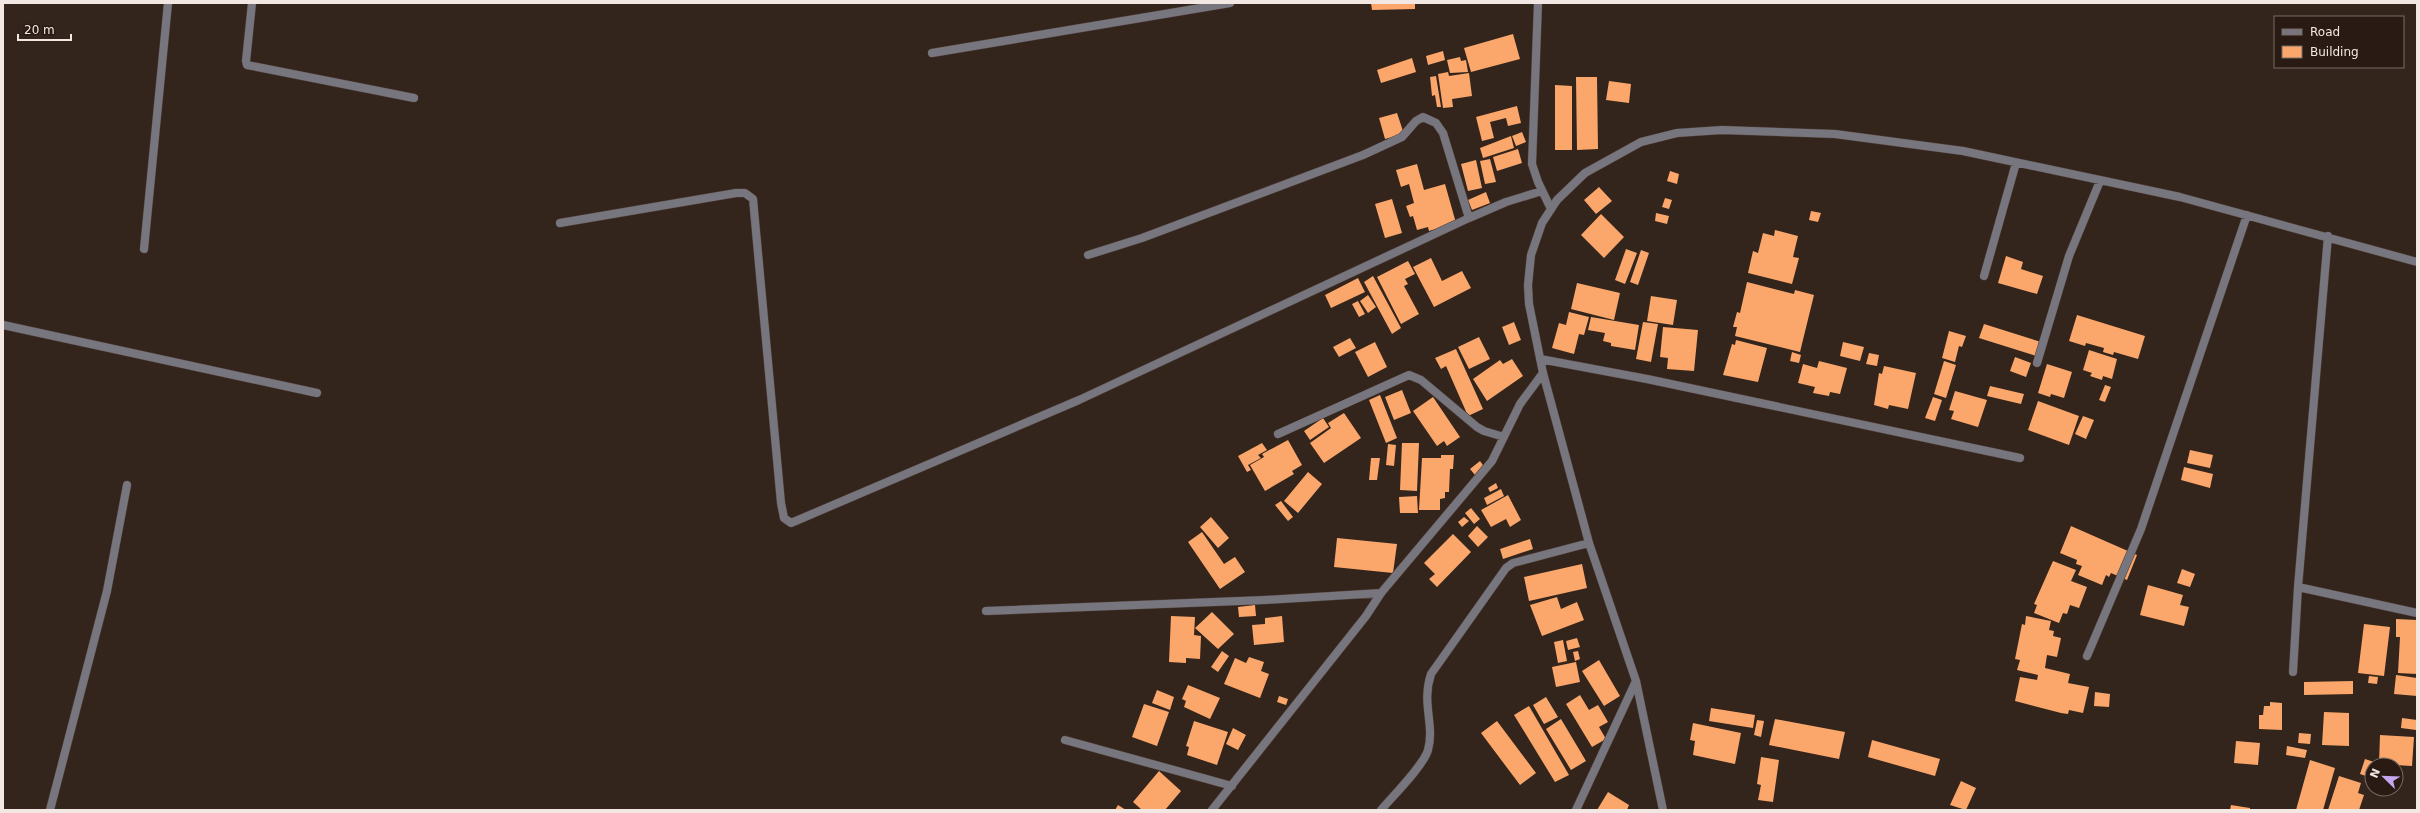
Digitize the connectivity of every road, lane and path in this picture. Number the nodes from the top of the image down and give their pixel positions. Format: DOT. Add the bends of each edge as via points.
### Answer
graph roads {
  1 [pos="168,3"];
  2 [pos="252,3"];
  3 [pos="1230,3"];
  4 [pos="1538,3"];
  5 [pos="932,53"];
  6 [pos="414,98"];
  7 [pos="2016,164"];
  8 [pos="2100,181"];
  9 [pos="1542,191"];
  10 [pos="1552,209"];
  11 [pos="2247,215"];
  12 [pos="1469,218"];
  13 [pos="560,223"];
  14 [pos="2328,236"];
  15 [pos="144,249"];
  16 [pos="1088,255"];
  17 [pos="2417,262"];
  18 [pos="1984,276"];
  19 [pos="3,325"];
  20 [pos="1540,359"];
  21 [pos="2037,363"];
  22 [pos="1543,373"];
  23 [pos="317,393"];
  24 [pos="1278,434"];
  25 [pos="1504,437"];
  26 [pos="2020,458"];
  27 [pos="127,485"];
  28 [pos="1589,543"];
  29 [pos="2298,587"];
  30 [pos="1381,593"];
  31 [pos="986,611"];
  32 [pos="2417,613"];
  33 [pos="2087,656"];
  34 [pos="2293,672"];
  35 [pos="1636,681"];
  36 [pos="1065,740"];
  37 [pos="1232,786"];
  38 [pos="50,810"];
  39 [pos="1212,810"];
  40 [pos="1381,810"];
  41 [pos="1576,810"];
  42 [pos="1664,810"];
  1 -- 15 [label="street"];
  2 -- 6 [label="street" via="247,65"];
  3 -- 5 [label="street"];
  4 -- 9 [label="street" via="1531,144 1534,174"];
  7 -- 8 [label="street"];
  7 -- 10 [label="street" via="1963,151 1834,134 1722,130 1677,133 1641,142 1612,156 1585,173"];
  7 -- 18 [label="street"];
  8 -- 11 [label="street" via="2180,197"];
  8 -- 21 [label="street" via="2069,256"];
  9 -- 10 [label="street"];
  9 -- 12 [label="street" via="1506,202"];
  10 -- 20 [label="street" via="1542,223 1531,255 1528,285"];
  11 -- 14 [label="street"];
  11 -- 33 [label="street" via="2141,529"];
  12 -- 13 [label="street" via="1079,400 791,523 784,518 780,503 753,199 745,193 736,193"];
  12 -- 16 [label="street" via="1443,132 1436,123 1420,117 1402,137 1363,155 1142,238"];
  14 -- 17 [label="street"];
  14 -- 29 [label="street"];
  19 -- 23 [label="street"];
  20 -- 22 [label="street"];
  20 -- 26 [label="street" via="1662,382"];
  22 -- 25 [label="street" via="1520,404"];
  22 -- 28 [label="street"];
  24 -- 25 [label="street" via="1409,375 1421,380 1484,432"];
  25 -- 30 [label="street" via="1479,479"];
  27 -- 38 [label="street" via="107,591"];
  28 -- 35 [label="street"];
  28 -- 40 [label="street" via="1513,563 1506,568 1431,674 1426,688 1430,740 1428,751 1421,763"];
  29 -- 32 [label="street"];
  29 -- 34 [label="street"];
  30 -- 31 [label="street"];
  30 -- 37 [label="street" via="1366,616"];
  35 -- 41 [label="street"];
  35 -- 42 [label="street"];
  36 -- 37 [label="street"];
  37 -- 39 [label="street"];
}
